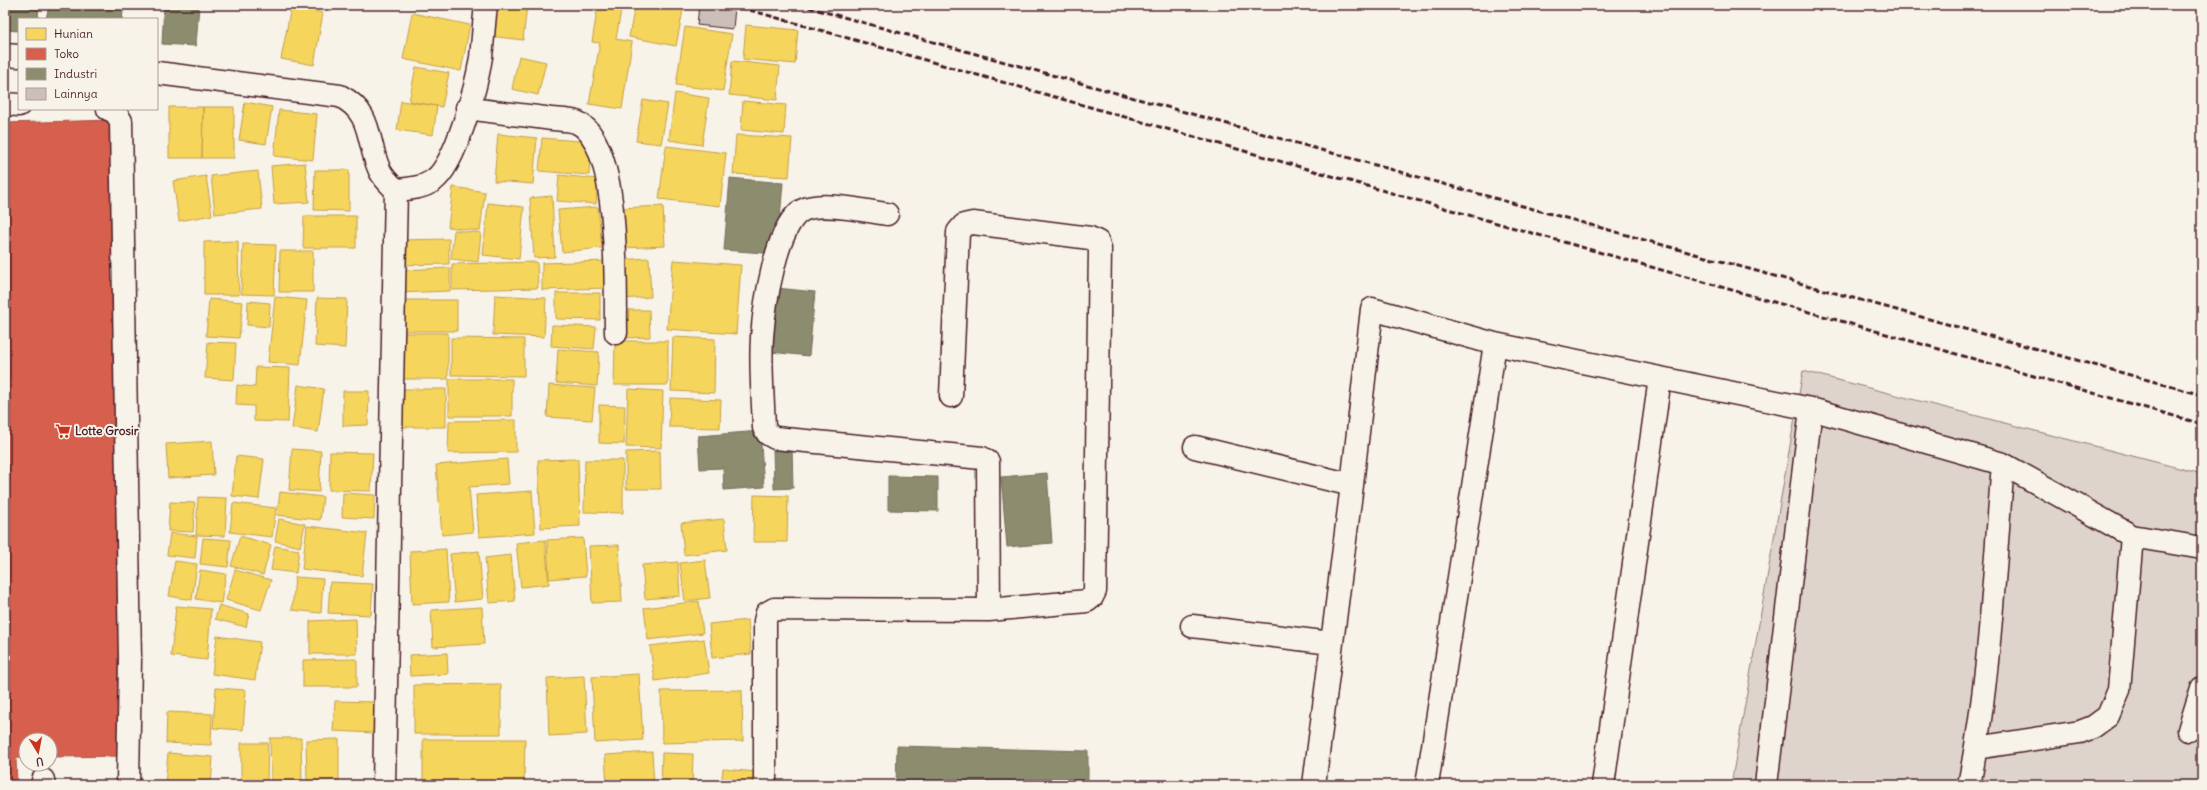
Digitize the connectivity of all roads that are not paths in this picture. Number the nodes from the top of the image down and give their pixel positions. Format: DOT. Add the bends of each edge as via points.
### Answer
graph roads {
  1 [pos="486,5"];
  2 [pos="5,55"];
  3 [pos="18,56"];
  4 [pos="158,72"];
  5 [pos="5,104"];
  6 [pos="18,105"];
  7 [pos="467,108"];
  8 [pos="110,110"];
  9 [pos="396,190"];
  10 [pos="887,214"];
  11 [pos="616,333"];
  12 [pos="1495,344"];
  13 [pos="1660,378"];
  14 [pos="951,396"];
  15 [pos="1811,408"];
  16 [pos="1195,447"];
  17 [pos="2003,464"];
  18 [pos="1352,485"];
  19 [pos="2132,536"];
  20 [pos="2202,548"];
  21 [pos="989,610"];
  22 [pos="1192,626"];
  23 [pos="1331,643"];
  24 [pos="2202,688"];
  25 [pos="2189,730"];
  26 [pos="1976,748"];
  27 [pos="128,785"];
  28 [pos="384,785"];
  29 [pos="765,785"];
  30 [pos="1314,785"];
  31 [pos="1426,785"];
  32 [pos="1603,785"];
  33 [pos="1766,785"];
  34 [pos="1969,785"];
  1 -- 7 [label="street" via="481,57"];
  2 -- 3 [label="street"];
  4 -- 9 [label="street" via="340,96 351,102 367,124 380,170"];
  5 -- 6 [label="street"];
  7 -- 9 [label="street" via="460,137 443,170 424,186"];
  7 -- 11 [label="street" via="575,122 589,134 606,172 613,209"];
  8 -- 27 [label="street" via="115,112 121,122 130,659"];
  9 -- 28 [label="street"];
  10 -- 21 [label="street" via="820,206 803,209 794,216 782,238 771,274 762,337 764,428 775,438 982,458 988,462"];
  12 -- 13 [label="street"];
  12 -- 18 [label="street" via="1372,309"];
  12 -- 31 [label="street"];
  13 -- 15 [label="street"];
  13 -- 32 [label="street"];
  14 -- 21 [label="street" via="958,232 964,224 1090,238 1098,242 1100,249 1095,591 1087,601"];
  15 -- 17 [label="street"];
  15 -- 33 [label="street"];
  16 -- 18 [label="street"];
  17 -- 19 [label="street"];
  17 -- 26 [label="street"];
  18 -- 23 [label="street"];
  19 -- 20 [label="street"];
  19 -- 26 [label="street" via="2119,690 2108,716 2093,727 2080,732"];
  21 -- 29 [label="street" via="774,609 767,613"];
  22 -- 23 [label="street"];
  23 -- 30 [label="street"];
  24 -- 25 [label="street"];
  26 -- 34 [label="street"];
}
